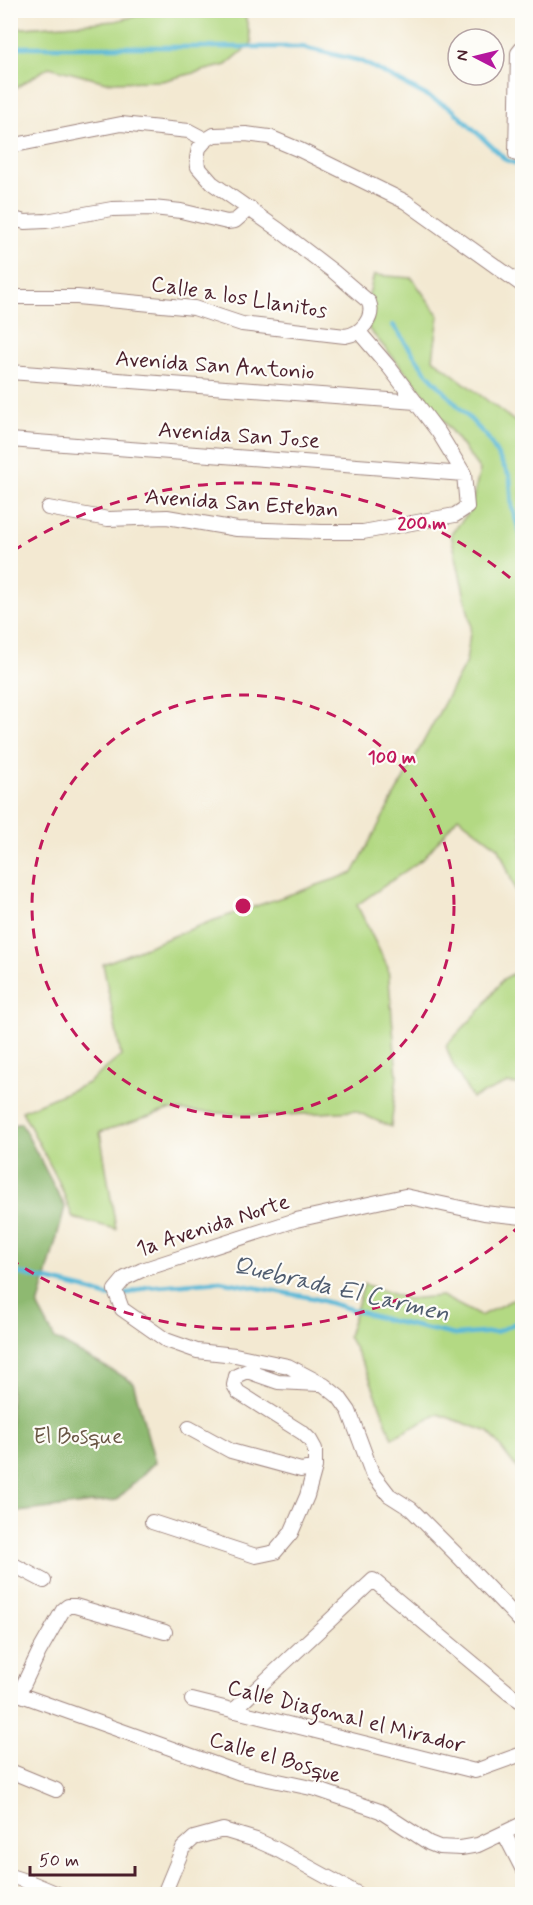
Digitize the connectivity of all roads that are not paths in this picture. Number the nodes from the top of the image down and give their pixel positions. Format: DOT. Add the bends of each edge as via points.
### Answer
graph roads {
  1 [pos="520,51"];
  2 [pos="206,140"];
  3 [pos="10,146"];
  4 [pos="516,154"];
  5 [pos="250,208"];
  6 [pos="10,218"];
  7 [pos="522,285"];
  8 [pos="10,297"];
  9 [pos="359,332"];
  10 [pos="10,372"];
  11 [pos="416,402"];
  12 [pos="10,440"];
  13 [pos="464,474"];
  14 [pos="48,508"];
  15 [pos="522,1217"];
  16 [pos="324,1385"];
  17 [pos="189,1428"];
  18 [pos="315,1467"];
  19 [pos="152,1521"];
  20 [pos="10,1563"];
  21 [pos="44,1581"];
  22 [pos="522,1623"];
  23 [pos="165,1632"];
  24 [pos="15,1693"];
  25 [pos="192,1700"];
  26 [pos="522,1702"];
  27 [pos="233,1711"];
  28 [pos="522,1754"];
  29 [pos="10,1771"];
  30 [pos="56,1790"];
  31 [pos="522,1824"];
  32 [pos="504,1833"];
  33 [pos="522,1868"];
  34 [pos="10,1876"];
  35 [pos="58,1894"];
  36 [pos="164,1894"];
  37 [pos="358,1894"];
  1 -- 4 [label="street"];
  2 -- 3 [label="street" via="189,131 121,124"];
  2 -- 5 [label="street, Calle a los Llanitos" via="199,148 198,167 212,183"];
  2 -- 7 [label="street" via="214,135 246,134 268,137 300,150 406,202"];
  5 -- 6 [label="street" via="235,221 227,222 153,208 112,209 46,221"];
  5 -- 9 [label="street, Calle a los Llanitos" via="369,302 370,316"];
  8 -- 9 [label="street, Calle a los Llanitos" via="77,297 194,308 254,326 345,336"];
  9 -- 11 [label="street"];
  10 -- 11 [label="street, Avenida San Antonio"];
  11 -- 13 [label="street"];
  12 -- 13 [label="street, Avenida San Jose"];
  13 -- 14 [label="street, Avenida San Esteban" via="467,507 455,515 363,532 237,529 167,517 108,519"];
  15 -- 16 [label="street, 1a Avenida Norte" via="405,1196 296,1220 142,1270 125,1278 115,1290 122,1309 166,1340 197,1351 288,1366"];
  16 -- 18 [label="street" via="279,1382 247,1371 236,1376 234,1385 238,1392 310,1440 315,1449"];
  16 -- 22 [label="street, 1a Avenida Norte" via="349,1411 372,1473 389,1495 411,1509"];
  17 -- 18 [label="street" via="231,1451 301,1470"];
  18 -- 19 [label="street" via="291,1533 276,1552 256,1556"];
  20 -- 21 [label="street"];
  23 -- 24 [label="street" via="68,1606"];
  24 -- 32 [label="street, Calle el Bosque" via="240,1773 316,1789 380,1811 440,1847 470,1846"];
  25 -- 27 [label="street, Calle Diagonal el Mirador"];
  26 -- 27 [label="street" via="373,1580"];
  27 -- 28 [label="street, Calle Diagonal el Mirador" via="475,1771"];
  29 -- 30 [label="street"];
  31 -- 32 [label="street, Calle el Bosque"];
  32 -- 33 [label="street"];
  34 -- 35 [label="street"];
  36 -- 37 [label="street" via="183,1848 194,1838 223,1830 256,1839"];
}
